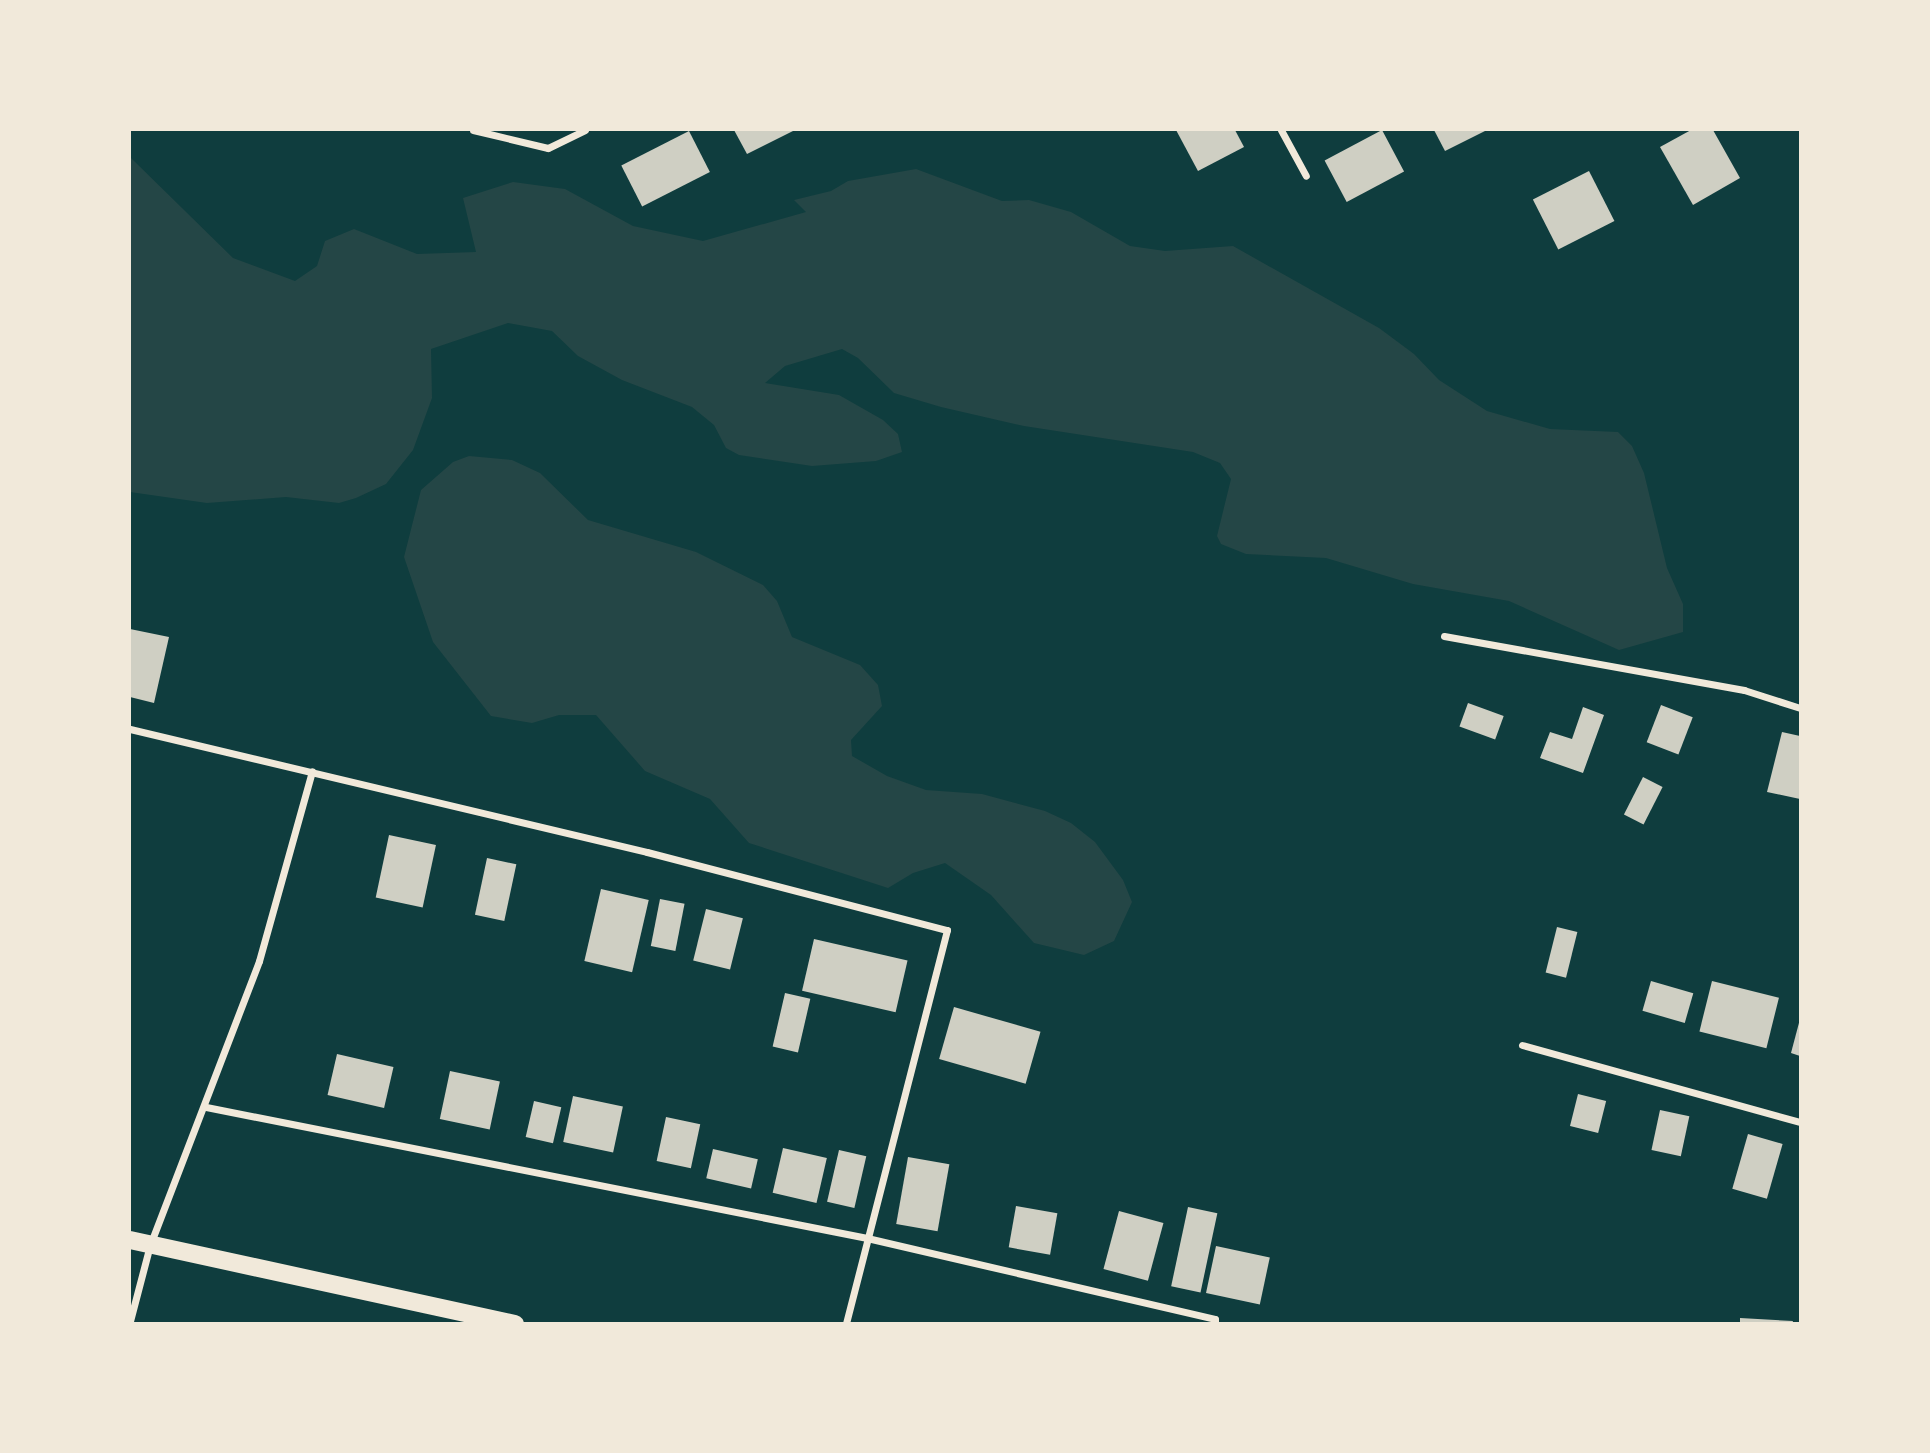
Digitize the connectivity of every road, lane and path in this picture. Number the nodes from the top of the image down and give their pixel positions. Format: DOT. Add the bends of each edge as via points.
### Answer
graph roads {
  1 [pos="473,130"];
  2 [pos="585,130"];
  3 [pos="1281,130"];
  4 [pos="1306,176"];
  5 [pos="1444,636"];
  6 [pos="1801,708"];
  7 [pos="130,729"];
  8 [pos="312,771"];
  9 [pos="1522,1045"];
  10 [pos="206,1107"];
  11 [pos="1801,1122"];
  12 [pos="867,1238"];
  13 [pos="130,1240"];
  14 [pos="150,1245"];
  15 [pos="130,1321"];
  16 [pos="515,1324"];
  17 [pos="846,1324"];
  18 [pos="1215,1324"];
  1 -- 2 [label="street" via="548,148"];
  3 -- 4 [label="street"];
  5 -- 6 [label="street" via="1744,690"];
  7 -- 8 [label="street"];
  8 -- 10 [label="street" via="259,961"];
  8 -- 12 [label="street" via="947,930"];
  9 -- 11 [label="street"];
  10 -- 12 [label="street"];
  10 -- 14 [label="street"];
  12 -- 17 [label="street"];
  12 -- 18 [label="street" via="1215,1319"];
  13 -- 14 [label="main road"];
  14 -- 15 [label="street"];
  14 -- 16 [label="main road"];
}
